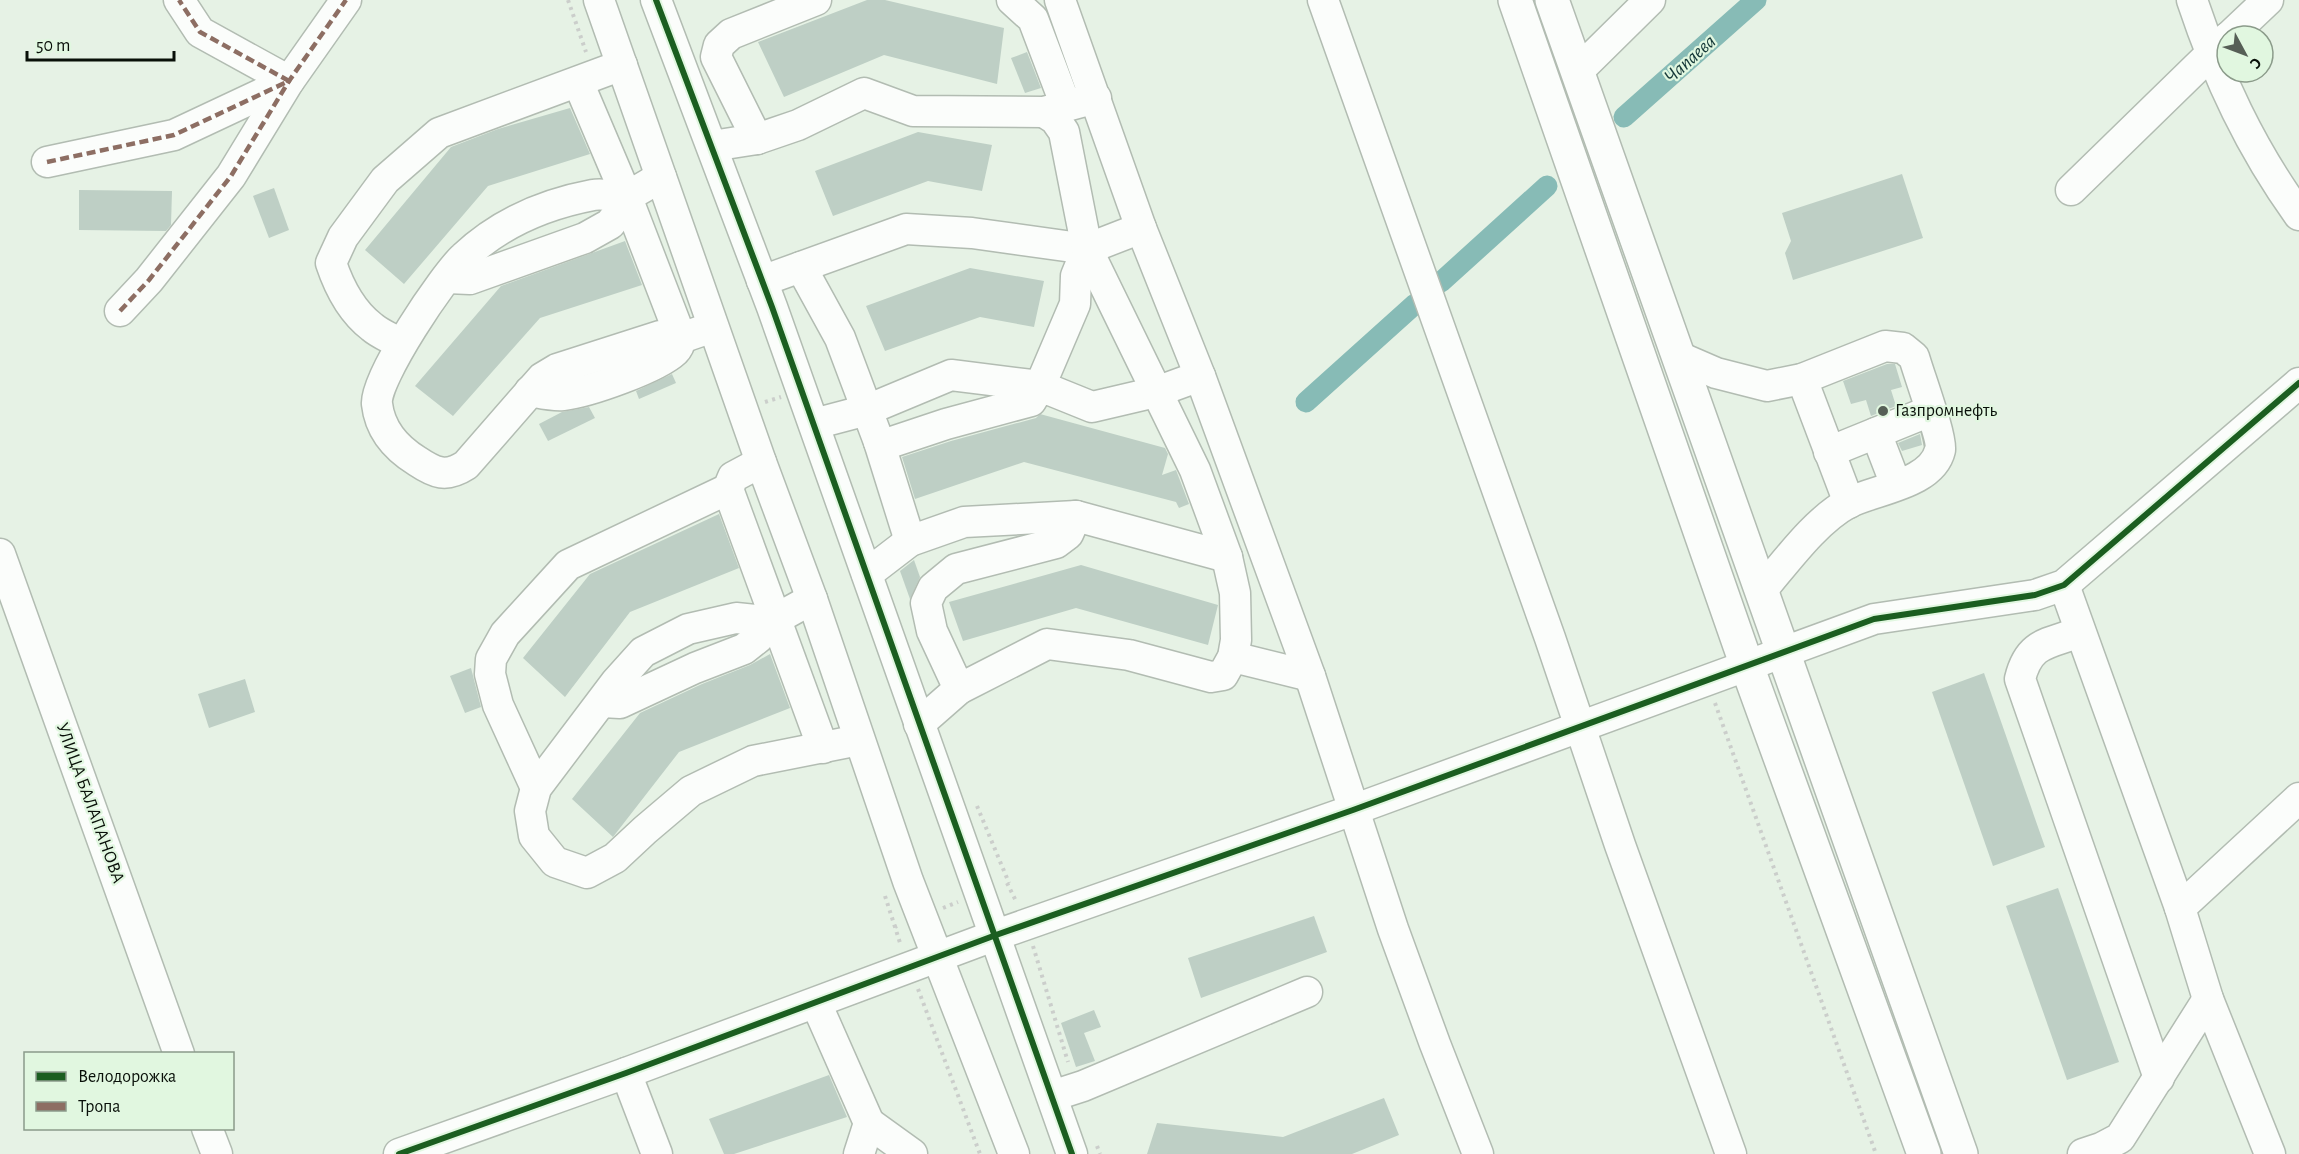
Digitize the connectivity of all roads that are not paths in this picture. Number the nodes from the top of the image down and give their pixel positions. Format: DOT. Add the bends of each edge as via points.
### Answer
graph roads {
  1 [pos="179,0"];
  2 [pos="346,0"];
  3 [pos="599,0"];
  4 [pos="656,0"];
  5 [pos="816,0"];
  6 [pos="1012,0"];
  7 [pos="1060,0"];
  8 [pos="1323,0"];
  9 [pos="1515,0"];
  10 [pos="1552,0"];
  11 [pos="2192,0"];
  12 [pos="2268,0"];
  13 [pos="1647,1"];
  14 [pos="2242,24"];
  15 [pos="2215,33"];
  16 [pos="2215,50"];
  17 [pos="622,65"];
  18 [pos="1577,72"];
  19 [pos="289,81"];
  20 [pos="578,82"];
  21 [pos="2231,84"];
  22 [pos="1096,99"];
  23 [pos="1055,109"];
  24 [pos="757,139"];
  25 [pos="711,146"];
  26 [pos="46,162"];
  27 [pos="661,177"];
  28 [pos="2071,190"];
  29 [pos="626,195"];
  30 [pos="2299,214"];
  31 [pos="1141,228"];
  32 [pos="1087,249"];
  33 [pos="801,267"];
  34 [pos="447,278"];
  35 [pos="762,281"];
  36 [pos="120,311"];
  37 [pos="713,327"];
  38 [pos="681,338"];
  39 [pos="401,344"];
  40 [pos="1678,357"];
  41 [pos="1200,376"];
  42 [pos="1802,379"];
  43 [pos="2299,383"];
  44 [pos="1040,386"];
  45 [pos="1156,392"];
  46 [pos="867,410"];
  47 [pos="1930,411"];
  48 [pos="814,424"];
  49 [pos="1876,433"];
  50 [pos="879,442"];
  51 [pos="1829,452"];
  52 [pos="761,462"];
  53 [pos="1896,485"];
  54 [pos="728,489"];
  55 [pos="1849,503"];
  56 [pos="1076,516"];
  57 [pos="910,541"];
  58 [pos="0,554"];
  59 [pos="1227,557"];
  60 [pos="867,574"];
  61 [pos="2064,585"];
  62 [pos="1761,591"];
  63 [pos="812,599"];
  64 [pos="771,620"];
  65 [pos="2080,632"];
  66 [pos="1783,652"];
  67 [pos="1233,657"];
  68 [pos="1747,666"];
  69 [pos="1310,676"];
  70 [pos="958,689"];
  71 [pos="602,702"];
  72 [pos="919,724"];
  73 [pos="1582,726"];
  74 [pos="859,740"];
  75 [pos="823,748"];
  76 [pos="536,788"];
  77 [pos="2299,798"];
  78 [pos="1353,810"];
  79 [pos="2180,908"];
  80 [pos="996,935"];
  81 [pos="939,957"];
  82 [pos="1307,992"];
  83 [pos="2208,999"];
  84 [pos="816,1003"];
  85 [pos="179,1052"];
  86 [pos="626,1073"];
  87 [pos="2159,1078"];
  88 [pos="1063,1092"];
  89 [pos="869,1123"];
  90 [pos="208,1130"];
  91 [pos="454,1145"];
  92 [pos="1084,1148"];
  93 [pos="217,1154"];
  94 [pos="399,1154"];
  95 [pos="657,1154"];
  96 [pos="859,1154"];
  97 [pos="912,1154"];
  98 [pos="1014,1154"];
  99 [pos="1478,1154"];
  100 [pos="1731,1154"];
  101 [pos="1924,1154"];
  102 [pos="1961,1154"];
  103 [pos="2083,1154"];
  104 [pos="2270,1154"];
  1 -- 19 [label="street" via="200,32"];
  2 -- 19 [label="street"];
  3 -- 17 [label="street"];
  4 -- 25 [label="street"];
  5 -- 24 [label="street" via="731,34 719,45 716,57"];
  6 -- 23 [label="street" via="1033,19"];
  7 -- 22 [label="street"];
  8 -- 73 [label="street"];
  9 -- 68 [label="main road"];
  10 -- 18 [label="main road"];
  11 -- 15 [label="street"];
  12 -- 14 [label="street"];
  13 -- 18 [label="street"];
  16 -- 28 [label="street"];
  17 -- 20 [label="street"];
  17 -- 27 [label="street"];
  18 -- 40 [label="main road"];
  19 -- 26 [label="street" via="174,135"];
  19 -- 36 [label="street" via="231,176"];
  20 -- 29 [label="street"];
  20 -- 39 [label="street" via="439,133 385,180 343,237 331,263 339,286 371,327"];
  21 -- 30 [label="street" via="2238,116"];
  22 -- 23 [label="street"];
  22 -- 31 [label="street"];
  23 -- 24 [label="street" via="913,111 864,93 798,125"];
  23 -- 32 [label="street" via="1055,119 1064,132"];
  24 -- 25 [label="street"];
  25 -- 35 [label="street"];
  27 -- 29 [label="street"];
  27 -- 37 [label="street"];
  29 -- 34 [label="street" via="594,194 533,212 494,232 462,258"];
  29 -- 34 [label="street" via="609,224 585,238 470,279"];
  29 -- 38 [label="street"];
  31 -- 32 [label="street"];
  31 -- 41 [label="street"];
  32 -- 33 [label="street" via="972,232 906,229"];
  32 -- 44 [label="street" via="1076,276 1075,304"];
  32 -- 45 [label="street"];
  33 -- 35 [label="street"];
  33 -- 46 [label="street" via="840,338"];
  34 -- 39 [label="street"];
  35 -- 48 [label="street"];
  37 -- 38 [label="street"];
  37 -- 52 [label="street"];
  38 -- 39 [label="street" via="660,336 557,369 542,378 466,465 454,473 433,472 399,450 384,429 376,402"];
  40 -- 42 [label="street" via="1716,373 1767,386"];
  40 -- 62 [label="main road"];
  41 -- 45 [label="street"];
  41 -- 69 [label="street"];
  42 -- 47 [label="street" via="1885,346 1903,348 1914,357"];
  42 -- 51 [label="street"];
  43 -- 61 [label="street"];
  44 -- 45 [label="street" via="1092,407"];
  44 -- 46 [label="street" via="951,375"];
  44 -- 50 [label="street" via="1031,401 886,444"];
  45 -- 59 [label="street" via="1194,470"];
  46 -- 48 [label="street"];
  46 -- 50 [label="street"];
  47 -- 49 [label="street"];
  47 -- 53 [label="street" via="1941,447 1936,462 1923,474"];
  48 -- 60 [label="street"];
  49 -- 51 [label="street"];
  49 -- 53 [label="street"];
  50 -- 57 [label="street"];
  51 -- 55 [label="street"];
  52 -- 54 [label="street" via="733,477"];
  52 -- 63 [label="street"];
  53 -- 55 [label="street"];
  54 -- 64 [label="street"];
  54 -- 76 [label="street" via="568,566 505,634 491,659 490,674 498,705"];
  55 -- 62 [label="street" via="1826,518"];
  56 -- 57 [label="street" via="964,522"];
  56 -- 59 [label="street"];
  56 -- 70 [label="street" via="1068,534 1056,543 956,569 933,588 926,603 927,613"];
  57 -- 60 [label="street"];
  58 -- 85 [label="street, УЛИЦА БАЛАПАНОВА"];
  59 -- 67 [label="street" via="1235,593"];
  60 -- 72 [label="street"];
  61 -- 65 [label="street"];
  61 -- 66 [label="street" via="2035,595 1874,620"];
  62 -- 66 [label="main road"];
  63 -- 64 [label="street"];
  63 -- 74 [label="street"];
  64 -- 71 [label="street" via="744,649 620,703"];
  64 -- 71 [label="street" via="736,618 687,629 643,652"];
  64 -- 75 [label="street"];
  65 -- 79 [label="street"];
  65 -- 87 [label="street" via="2036,648 2024,662 2020,679"];
  66 -- 68 [label="street"];
  66 -- 102 [label="main road"];
  67 -- 69 [label="street"];
  67 -- 70 [label="street" via="1223,675 1211,677 1129,655 1047,644"];
  68 -- 73 [label="street"];
  68 -- 101 [label="main road"];
  69 -- 78 [label="street"];
  70 -- 72 [label="street"];
  71 -- 76 [label="street"];
  72 -- 80 [label="street"];
  73 -- 78 [label="street"];
  73 -- 100 [label="street" via="1620,845"];
  74 -- 75 [label="street"];
  74 -- 81 [label="street"];
  75 -- 76 [label="street" via="753,761 691,791 615,858 587,873 555,862 534,836 530,811"];
  77 -- 79 [label="street"];
  78 -- 80 [label="street"];
  78 -- 99 [label="street" via="1431,1034"];
  79 -- 83 [label="street"];
  80 -- 81 [label="street"];
  80 -- 88 [label="street" via="1012,982"];
  81 -- 84 [label="street"];
  81 -- 98 [label="street"];
  82 -- 88 [label="street"];
  83 -- 87 [label="street"];
  83 -- 104 [label="street"];
  84 -- 86 [label="street"];
  84 -- 89 [label="street"];
  86 -- 91 [label="street"];
  86 -- 95 [label="street"];
  87 -- 103 [label="street" via="2121,1138"];
  88 -- 92 [label="street"];
  89 -- 96 [label="street"];
  89 -- 97 [label="street"];
  90 -- 93 [label="street"];
  91 -- 94 [label="street"];
}
